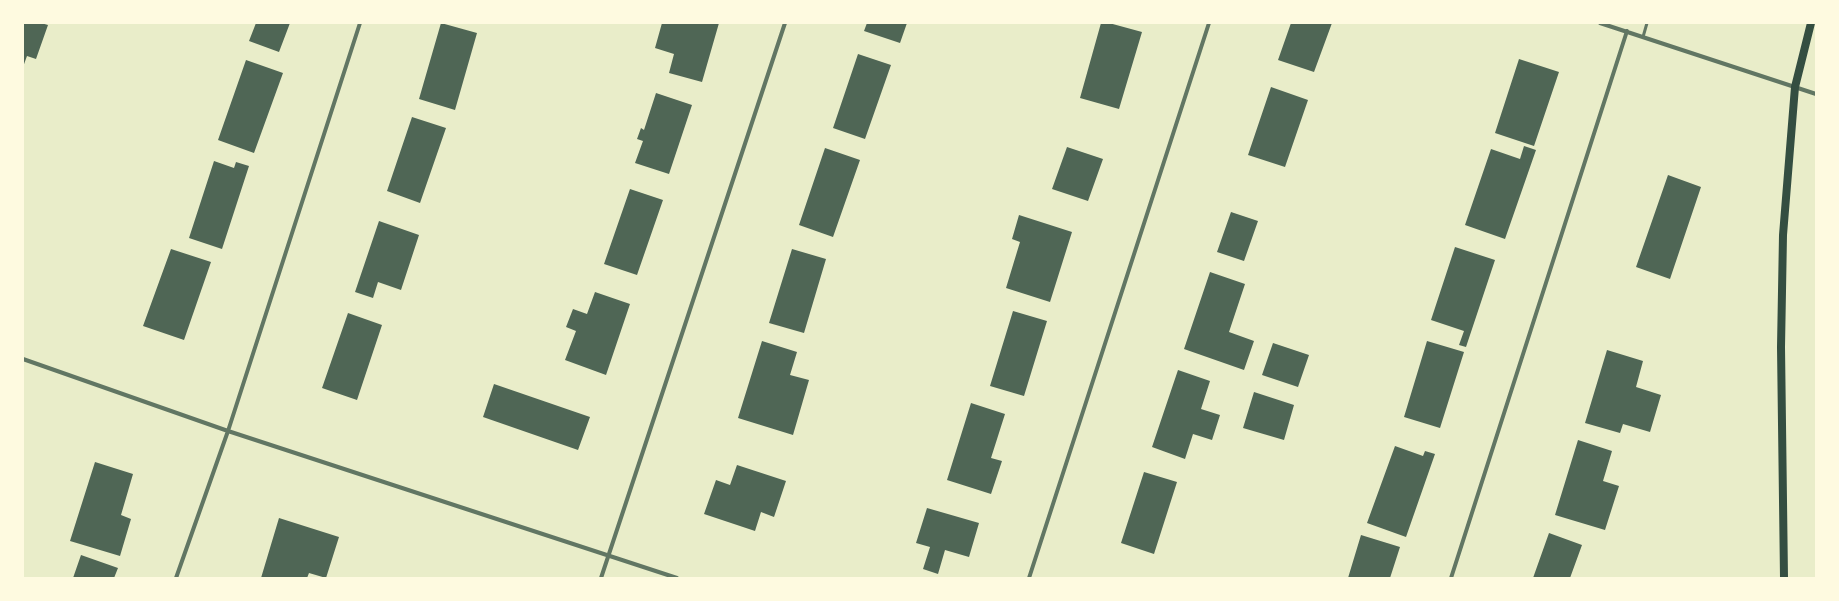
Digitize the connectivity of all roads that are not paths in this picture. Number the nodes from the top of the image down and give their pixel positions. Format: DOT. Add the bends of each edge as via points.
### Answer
graph roads {
  1 [pos="360,23"];
  2 [pos="785,23"];
  3 [pos="1209,23"];
  4 [pos="1600,23"];
  5 [pos="1647,23"];
  6 [pos="1810,23"];
  7 [pos="1627,31"];
  8 [pos="1643,37"];
  9 [pos="1795,87"];
  10 [pos="1816,94"];
  11 [pos="23,359"];
  12 [pos="228,431"];
  13 [pos="608,556"];
  14 [pos="176,578"];
  15 [pos="601,578"];
  16 [pos="676,578"];
  17 [pos="1029,578"];
  18 [pos="1451,578"];
  19 [pos="1784,578"];
  1 -- 12 [label="street"];
  2 -- 13 [label="street"];
  3 -- 17 [label="street"];
  4 -- 7 [label="street"];
  5 -- 8 [label="lane"];
  6 -- 9 [label="main road"];
  7 -- 8 [label="street"];
  7 -- 18 [label="street"];
  8 -- 9 [label="street"];
  9 -- 10 [label="street"];
  9 -- 19 [label="main road" via="1783,235 1781,347"];
  11 -- 12 [label="street"];
  12 -- 13 [label="street"];
  12 -- 14 [label="street"];
  13 -- 15 [label="street"];
  13 -- 16 [label="street"];
}
